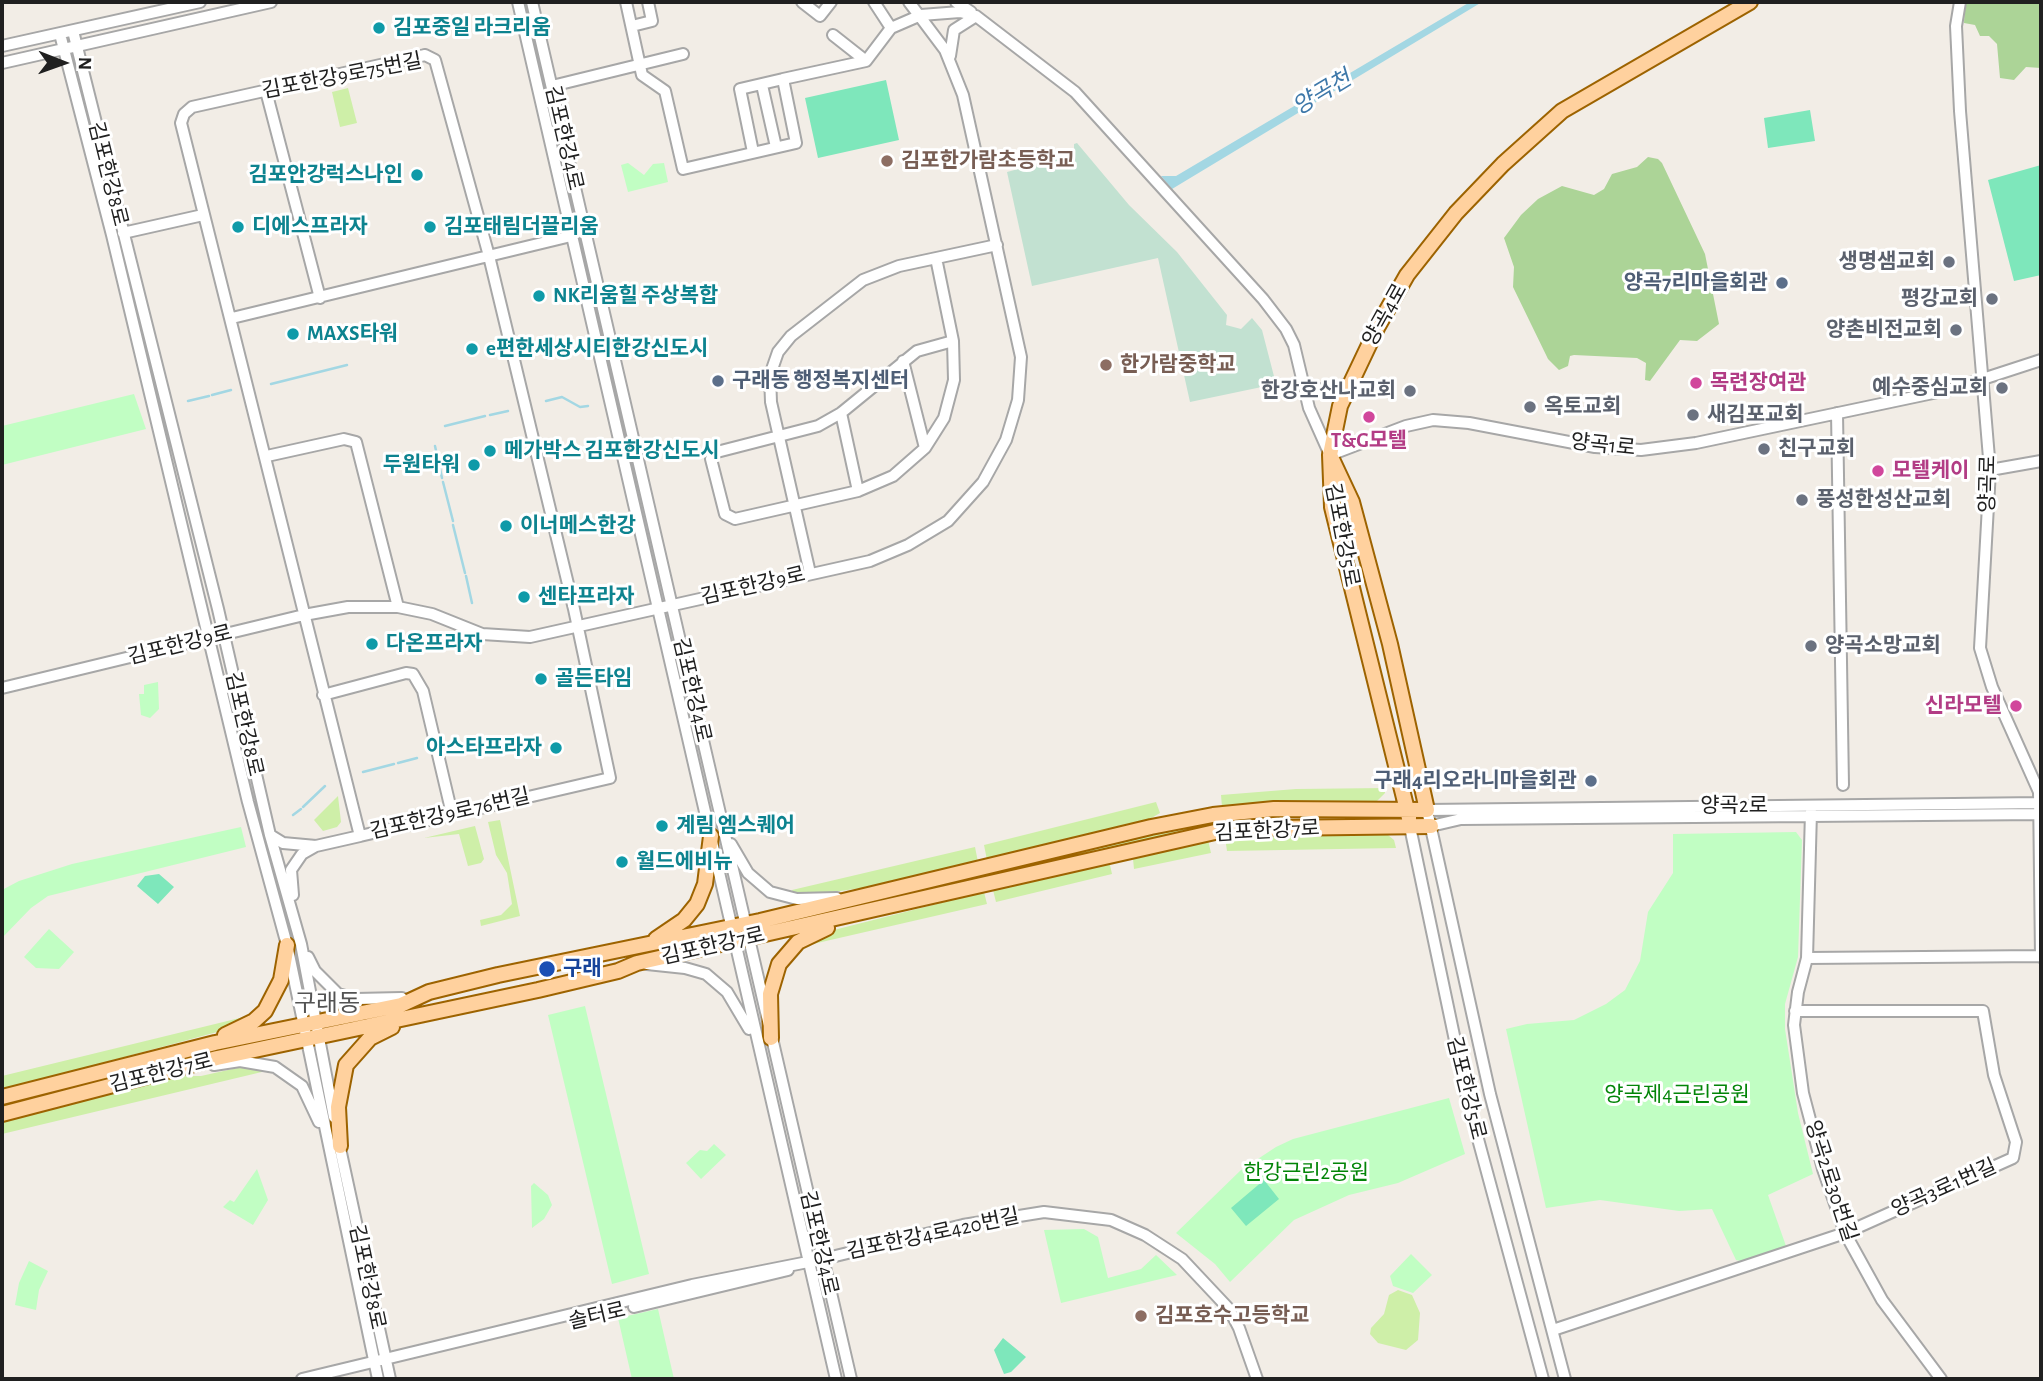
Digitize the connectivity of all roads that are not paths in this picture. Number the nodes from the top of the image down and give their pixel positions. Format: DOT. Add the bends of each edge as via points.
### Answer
graph roads {
  1 [pos="200,2"];
  2 [pos="271,2"];
  3 [pos="518,2"];
  4 [pos="532,2"];
  5 [pos="626,2"];
  6 [pos="648,2"];
  7 [pos="802,2"];
  8 [pos="831,2"];
  9 [pos="874,2"];
  10 [pos="909,2"];
  11 [pos="956,2"];
  12 [pos="1750,2"];
  13 [pos="1960,2"];
  14 [pos="921,15"];
  15 [pos="976,16"];
  16 [pos="632,26"];
  17 [pos="891,28"];
  18 [pos="73,31"];
  19 [pos="60,34"];
  20 [pos="833,35"];
  21 [pos="2,46"];
  22 [pos="76,46"];
  23 [pos="63,49"];
  24 [pos="683,54"];
  25 [pos="866,61"];
  26 [pos="951,62"];
  27 [pos="2,63"];
  28 [pos="640,64"];
  29 [pos="783,79"];
  30 [pos="762,85"];
  31 [pos="552,86"];
  32 [pos="266,91"];
  33 [pos="776,148"];
  34 [pos="753,152"];
  35 [pos="203,215"];
  36 [pos="123,233"];
  37 [pos="571,236"];
  38 [pos="998,245"];
  39 [pos="489,256"];
  40 [pos="936,258"];
  41 [pos="320,298"];
  42 [pos="232,318"];
  43 [pos="953,341"];
  44 [pos="2041,360"];
  45 [pos="903,361"];
  46 [pos="1982,380"];
  47 [pos="1349,384"];
  48 [pos="1304,385"];
  49 [pos="841,413"];
  50 [pos="1837,413"];
  51 [pos="779,435"];
  52 [pos="925,448"];
  53 [pos="1330,455"];
  54 [pos="267,456"];
  55 [pos="2041,461"];
  56 [pos="1990,470"];
  57 [pos="858,491"];
  58 [pos="795,505"];
  59 [pos="810,573"];
  60 [pos="673,605"];
  61 [pos="398,607"];
  62 [pos="659,608"];
  63 [pos="304,615"];
  64 [pos="577,628"];
  65 [pos="224,635"];
  66 [pos="210,638"];
  67 [pos="2,688"];
  68 [pos="323,695"];
  69 [pos="2038,777"];
  70 [pos="1400,779"];
  71 [pos="1843,785"];
  72 [pos="2041,803"];
  73 [pos="1377,810"];
  74 [pos="1407,810"];
  75 [pos="1427,810"];
  76 [pos="1810,810"];
  77 [pos="452,814"];
  78 [pos="2041,814"];
  79 [pos="1431,826"];
  80 [pos="1410,827"];
  81 [pos="717,832"];
  82 [pos="270,835"];
  83 [pos="360,836"];
  84 [pos="316,846"];
  85 [pos="857,898"];
  86 [pos="885,908"];
  87 [pos="295,920"];
  88 [pos="739,933"];
  89 [pos="294,945"];
  90 [pos="638,955"];
  91 [pos="2041,957"];
  92 [pos="1807,958"];
  93 [pos="429,992"];
  94 [pos="1795,1011"];
  95 [pos="423,1015"];
  96 [pos="312,1030"];
  97 [pos="763,1039"];
  98 [pos="156,1057"];
  99 [pos="187,1068"];
  100 [pos="2,1097"];
  101 [pos="2,1114"];
  102 [pos="335,1147"];
  103 [pos="1845,1233"];
  104 [pos="823,1259"];
  105 [pos="808,1262"];
  106 [pos="1553,1330"];
  107 [pos="380,1363"];
  108 [pos="302,1379"];
  109 [pos="378,1379"];
  110 [pos="390,1379"];
  111 [pos="836,1379"];
  112 [pos="851,1379"];
  113 [pos="1257,1379"];
  114 [pos="1543,1379"];
  115 [pos="1565,1379"];
  116 [pos="1941,1379"];
  1 -- 18 [label="street"];
  2 -- 22 [label="street"];
  3 -- 37 [label="street, 김포한강4로"];
  4 -- 31 [label="street, 김포한강4로"];
  5 -- 16 [label="street"];
  6 -- 16 [label="street" via="652,21"];
  7 -- 8 [label="street" via="820,16"];
  9 -- 17 [label="street"];
  10 -- 14 [label="street, 김포한강9로"];
  11 -- 15 [label="street"];
  12 -- 47 [label="main road, 양곡4로" via="1562,111 1503,164 1407,275"];
  13 -- 46 [label="street, 양곡로" via="1956,26 1960,111"];
  14 -- 15 [label="street" via="960,12"];
  14 -- 17 [label="street"];
  14 -- 26 [label="street, 김포한강9로"];
  15 -- 26 [label="street" via="954,30"];
  15 -- 48 [label="street" via="1075,92 1263,299 1290,337"];
  16 -- 28 [label="street"];
  17 -- 25 [label="street"];
  18 -- 19 [label="street"];
  18 -- 22 [label="street, 김포한강8로"];
  19 -- 21 [label="street"];
  19 -- 23 [label="street, 김포한강8로"];
  20 -- 25 [label="street"];
  22 -- 23 [label="street"];
  22 -- 36 [label="street, 김포한강8로"];
  23 -- 27 [label="street"];
  23 -- 66 [label="street, 김포한강8로"];
  24 -- 28 [label="street"];
  25 -- 29 [label="street"];
  26 -- 38 [label="street, 김포한강9로"];
  28 -- 31 [label="street"];
  28 -- 34 [label="street" via="642,75 665,91 683,169"];
  29 -- 30 [label="street"];
  29 -- 33 [label="street" via="796,143"];
  30 -- 33 [label="street"];
  30 -- 34 [label="street" via="740,89"];
  31 -- 60 [label="street, 김포한강4로"];
  32 -- 35 [label="street, 김포한강9로75번길" via="192,107 184,114 181,123"];
  32 -- 39 [label="street, 김포한강9로75번길" via="425,55 435,60"];
  32 -- 41 [label="street"];
  33 -- 34 [label="street"];
  35 -- 36 [label="street"];
  35 -- 42 [label="street, 김포한강9로75번길"];
  36 -- 65 [label="street, 김포한강8로"];
  37 -- 39 [label="street"];
  37 -- 62 [label="street, 김포한강4로"];
  38 -- 40 [label="street"];
  38 -- 59 [label="street, 김포한강9로" via="1021,357 1013,418 995,461 967,502 929,534 870,561"];
  39 -- 41 [label="street"];
  39 -- 64 [label="street, 김포한강9로75번길"];
  40 -- 43 [label="street"];
  40 -- 51 [label="street" via="863,280 784,343 769,388"];
  41 -- 42 [label="street"];
  42 -- 54 [label="street, 김포한강9로75번길"];
  43 -- 45 [label="street" via="926,346"];
  43 -- 52 [label="street" via="951,398"];
  44 -- 46 [label="street, 양곡1로"];
  45 -- 49 [label="street"];
  45 -- 52 [label="street"];
  46 -- 50 [label="street, 양곡1로"];
  46 -- 56 [label="street, 양곡로"];
  47 -- 48 [label="street" via="1322,390"];
  47 -- 53 [label="main road, 양곡4로"];
  48 -- 53 [label="street"];
  49 -- 51 [label="street" via="818,426"];
  49 -- 57 [label="street"];
  50 -- 53 [label="street, 양곡1로" via="1641,450 1595,447 1433,420"];
  50 -- 71 [label="street"];
  51 -- 58 [label="street"];
  51 -- 58 [label="street" via="713,453 711,459 729,518"];
  52 -- 57 [label="street" via="893,476"];
  53 -- 70 [label="main road, 김포한강5로" via="1332,506"];
  53 -- 75 [label="main road, 김포한강5로" via="1352,502"];
  54 -- 61 [label="street" via="344,439 356,442"];
  54 -- 63 [label="street, 김포한강9로75번길"];
  55 -- 56 [label="street"];
  56 -- 69 [label="street, 양곡로" via="1980,648 1992,687"];
  57 -- 58 [label="street"];
  58 -- 59 [label="street"];
  59 -- 60 [label="street, 김포한강9로"];
  60 -- 62 [label="street, 김포한강9로"];
  60 -- 81 [label="street, 김포한강4로"];
  61 -- 63 [label="street, 김포한강9로" via="348,607"];
  61 -- 64 [label="street, 김포한강9로" via="432,614 482,634 506,637"];
  62 -- 64 [label="street, 김포한강9로"];
  62 -- 81 [label="street, 김포한강4로"];
  63 -- 65 [label="street, 김포한강9로"];
  63 -- 68 [label="street, 김포한강9로76번길"];
  64 -- 77 [label="street, 김포한강9로76번길" via="610,778"];
  65 -- 66 [label="street, 김포한강9로"];
  65 -- 82 [label="street, 김포한강8로"];
  66 -- 67 [label="street, 김포한강9로"];
  66 -- 89 [label="street, 김포한강8로" via="248,802"];
  68 -- 77 [label="street" via="413,674 423,691"];
  68 -- 83 [label="street, 김포한강9로76번길"];
  69 -- 72 [label="street, 양곡로"];
  70 -- 73 [label="main road" via="1393,801"];
  70 -- 74 [label="main road, 김포한강5로"];
  72 -- 76 [label="street, 양곡2로"];
  72 -- 78 [label="street, 양곡로"];
  73 -- 74 [label="main road, 김포한강7로"];
  73 -- 85 [label="main road, 김포한강7로" via="1275,809 1213,815"];
  74 -- 75 [label="main road, 김포한강7로"];
  74 -- 80 [label="main road, 김포한강5로"];
  75 -- 76 [label="street, 양곡2로"];
  75 -- 79 [label="street, 김포한강5로"];
  76 -- 78 [label="street, 양곡2로"];
  76 -- 79 [label="street, 양곡2로" via="1461,819"];
  76 -- 92 [label="street, 양곡2로30번길"];
  77 -- 83 [label="street, 김포한강9로76번길"];
  78 -- 91 [label="street, 양곡로"];
  79 -- 80 [label="main road, 김포한강7로"];
  79 -- 106 [label="street, 김포한강5로" via="1490,1094"];
  80 -- 86 [label="main road, 김포한강7로" via="1215,832"];
  80 -- 114 [label="street, 김포한강5로" via="1468,1102"];
  81 -- 85 [label="street" via="770,892 797,899"];
  81 -- 88 [label="street, 김포한강4로"];
  81 -- 90 [label="main road" via="697,904"];
  82 -- 84 [label="street" via="284,844"];
  82 -- 87 [label="street, 김포한강8로"];
  83 -- 84 [label="street"];
  84 -- 87 [label="street" via="302,854 291,870"];
  85 -- 88 [label="main road, 김포한강7로"];
  86 -- 88 [label="main road, 김포한강7로"];
  86 -- 97 [label="main road" via="811,933 784,957 770,994"];
  87 -- 89 [label="street, 김포한강8로"];
  88 -- 90 [label="main road, 김포한강7로"];
  88 -- 97 [label="street, 김포한강4로"];
  89 -- 93 [label="street" via="338,994 390,1000"];
  89 -- 96 [label="street, 김포한강8로"];
  89 -- 98 [label="main road" via="274,998 254,1021"];
  90 -- 93 [label="main road, 김포한강7로"];
  90 -- 95 [label="main road, 김포한강7로" via="538,990"];
  90 -- 97 [label="street" via="705,974 727,992"];
  91 -- 92 [label="street"];
  92 -- 94 [label="street, 양곡2로30번길"];
  93 -- 96 [label="main road, 김포한강7로" via="401,1005"];
  94 -- 103 [label="street, 양곡2로30번길" via="1803,1093"];
  94 -- 103 [label="street, 양곡3로1번길" via="1983,1011 1994,1075 2016,1142 2013,1157"];
  95 -- 96 [label="main road, 김포한강7로"];
  95 -- 102 [label="main road" via="370,1038 352,1056 341,1080"];
  96 -- 98 [label="main road, 김포한강7로"];
  96 -- 99 [label="main road, 김포한강7로"];
  96 -- 102 [label="street, 김포한강8로"];
  97 -- 104 [label="street, 김포한강4로"];
  97 -- 105 [label="street, 김포한강4로"];
  98 -- 100 [label="main road, 김포한강7로"];
  99 -- 101 [label="main road, 김포한강7로"];
  99 -- 102 [label="street" via="240,1062 262,1063 282,1071 302,1086"];
  102 -- 107 [label="street, 김포한강8로"];
  103 -- 106 [label="street, 양곡3로1번길"];
  103 -- 116 [label="street, 양곡2로30번길" via="1882,1300"];
  104 -- 105 [label="street, 솔터로"];
  104 -- 112 [label="street, 김포한강4로"];
  104 -- 113 [label="street, 김포한강4로420번길" via="1008,1216 1065,1212 1111,1220 1164,1246 1215,1291 1239,1328"];
  105 -- 107 [label="street, 솔터로" via="692,1285"];
  105 -- 111 [label="street, 김포한강4로"];
  106 -- 115 [label="street, 김포한강5로"];
  107 -- 108 [label="street, 솔터로"];
  107 -- 109 [label="street, 김포한강8로"];
  107 -- 110 [label="street, 김포한강8로"];
}
